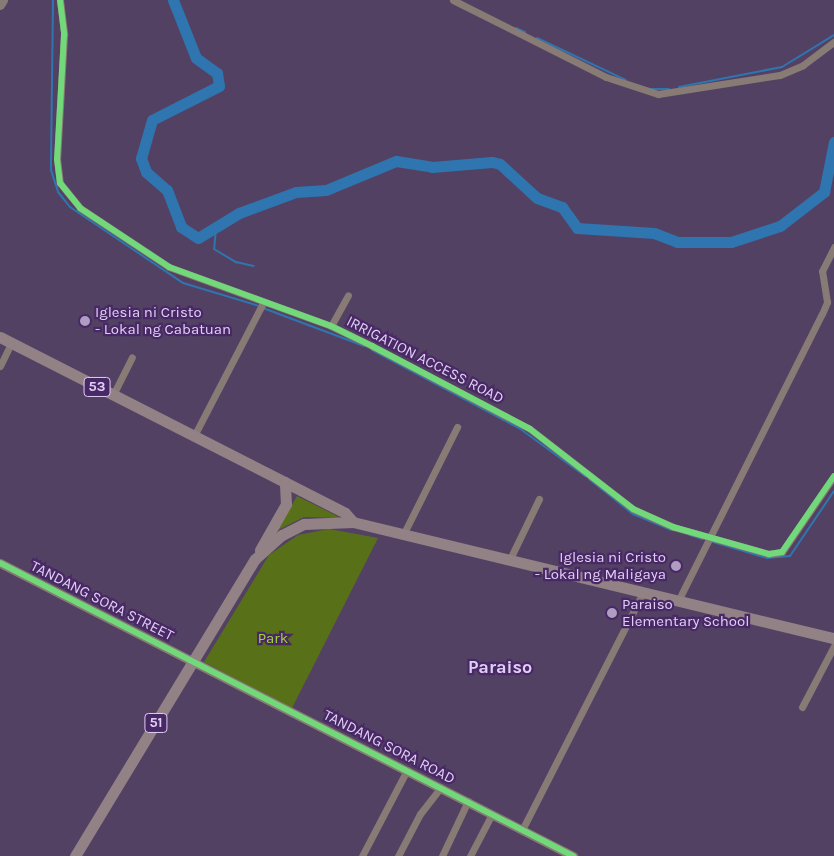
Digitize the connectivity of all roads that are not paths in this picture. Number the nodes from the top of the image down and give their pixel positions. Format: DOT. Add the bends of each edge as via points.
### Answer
graph roads {
  1 [pos="3,0"];
  2 [pos="60,0"];
  3 [pos="453,0"];
  4 [pos="0,5"];
  5 [pos="834,42"];
  6 [pos="834,247"];
  7 [pos="348,295"];
  8 [pos="263,303"];
  9 [pos="331,326"];
  10 [pos="0,337"];
  11 [pos="12,343"];
  12 [pos="132,357"];
  13 [pos="0,366"];
  14 [pos="113,395"];
  15 [pos="457,427"];
  16 [pos="194,436"];
  17 [pos="834,476"];
  18 [pos="285,482"];
  19 [pos="539,499"];
  20 [pos="353,522"];
  21 [pos="403,535"];
  22 [pos="709,537"];
  23 [pos="255,559"];
  24 [pos="509,561"];
  25 [pos="0,563"];
  26 [pos="642,594"];
  27 [pos="678,601"];
  28 [pos="834,638"];
  29 [pos="834,646"];
  30 [pos="193,660"];
  31 [pos="802,707"];
  32 [pos="407,770"];
  33 [pos="441,787"];
  34 [pos="468,801"];
  35 [pos="492,814"];
  36 [pos="522,830"];
  37 [pos="75,856"];
  38 [pos="362,856"];
  39 [pos="398,856"];
  40 [pos="442,856"];
  41 [pos="470,856"];
  42 [pos="573,856"];
  1 -- 4 [label="street"];
  2 -- 8 [label="street, IRRIGATION ACCESS ROAD" via="64,36 57,165 66,194 177,272"];
  3 -- 5 [label="street" via="606,77 658,94 780,75 802,65"];
  6 -- 22 [label="street" via="822,272 827,302 822,314"];
  7 -- 9 [label="street"];
  8 -- 9 [label="street, IRRIGATION ACCESS ROAD"];
  8 -- 16 [label="street"];
  9 -- 22 [label="street, IRRIGATION ACCESS ROAD" via="530,430 642,515"];
  10 -- 11 [label="highway, 53"];
  11 -- 13 [label="street"];
  11 -- 14 [label="highway, 53"];
  12 -- 14 [label="street"];
  14 -- 16 [label="highway, 53"];
  15 -- 21 [label="street"];
  16 -- 18 [label="highway, 53"];
  17 -- 22 [label="street, IRRIGATION ACCESS ROAD" via="782,552 769,554"];
  18 -- 20 [label="highway, 53" via="345,513"];
  18 -- 23 [label="highway" via="286,504"];
  19 -- 24 [label="street"];
  20 -- 21 [label="highway, 51"];
  20 -- 23 [label="highway, 51" via="322,521 298,526"];
  21 -- 24 [label="highway, 51"];
  22 -- 27 [label="street"];
  23 -- 30 [label="highway, 51"];
  24 -- 26 [label="highway, 51"];
  25 -- 30 [label="street, TANDANG SORA STREET"];
  26 -- 27 [label="highway, 51"];
  26 -- 36 [label="street"];
  27 -- 28 [label="highway, 51"];
  29 -- 31 [label="street"];
  30 -- 32 [label="street, TANDANG SORA ROAD"];
  30 -- 37 [label="highway, 51"];
  32 -- 33 [label="street, TANDANG SORA ROAD"];
  32 -- 38 [label="street"];
  33 -- 34 [label="street, TANDANG SORA ROAD"];
  33 -- 39 [label="street" via="420,814"];
  34 -- 35 [label="street, TANDANG SORA ROAD"];
  34 -- 40 [label="street"];
  35 -- 36 [label="street, TANDANG SORA ROAD"];
  35 -- 41 [label="street"];
  36 -- 42 [label="street, TANDANG SORA ROAD"];
}
